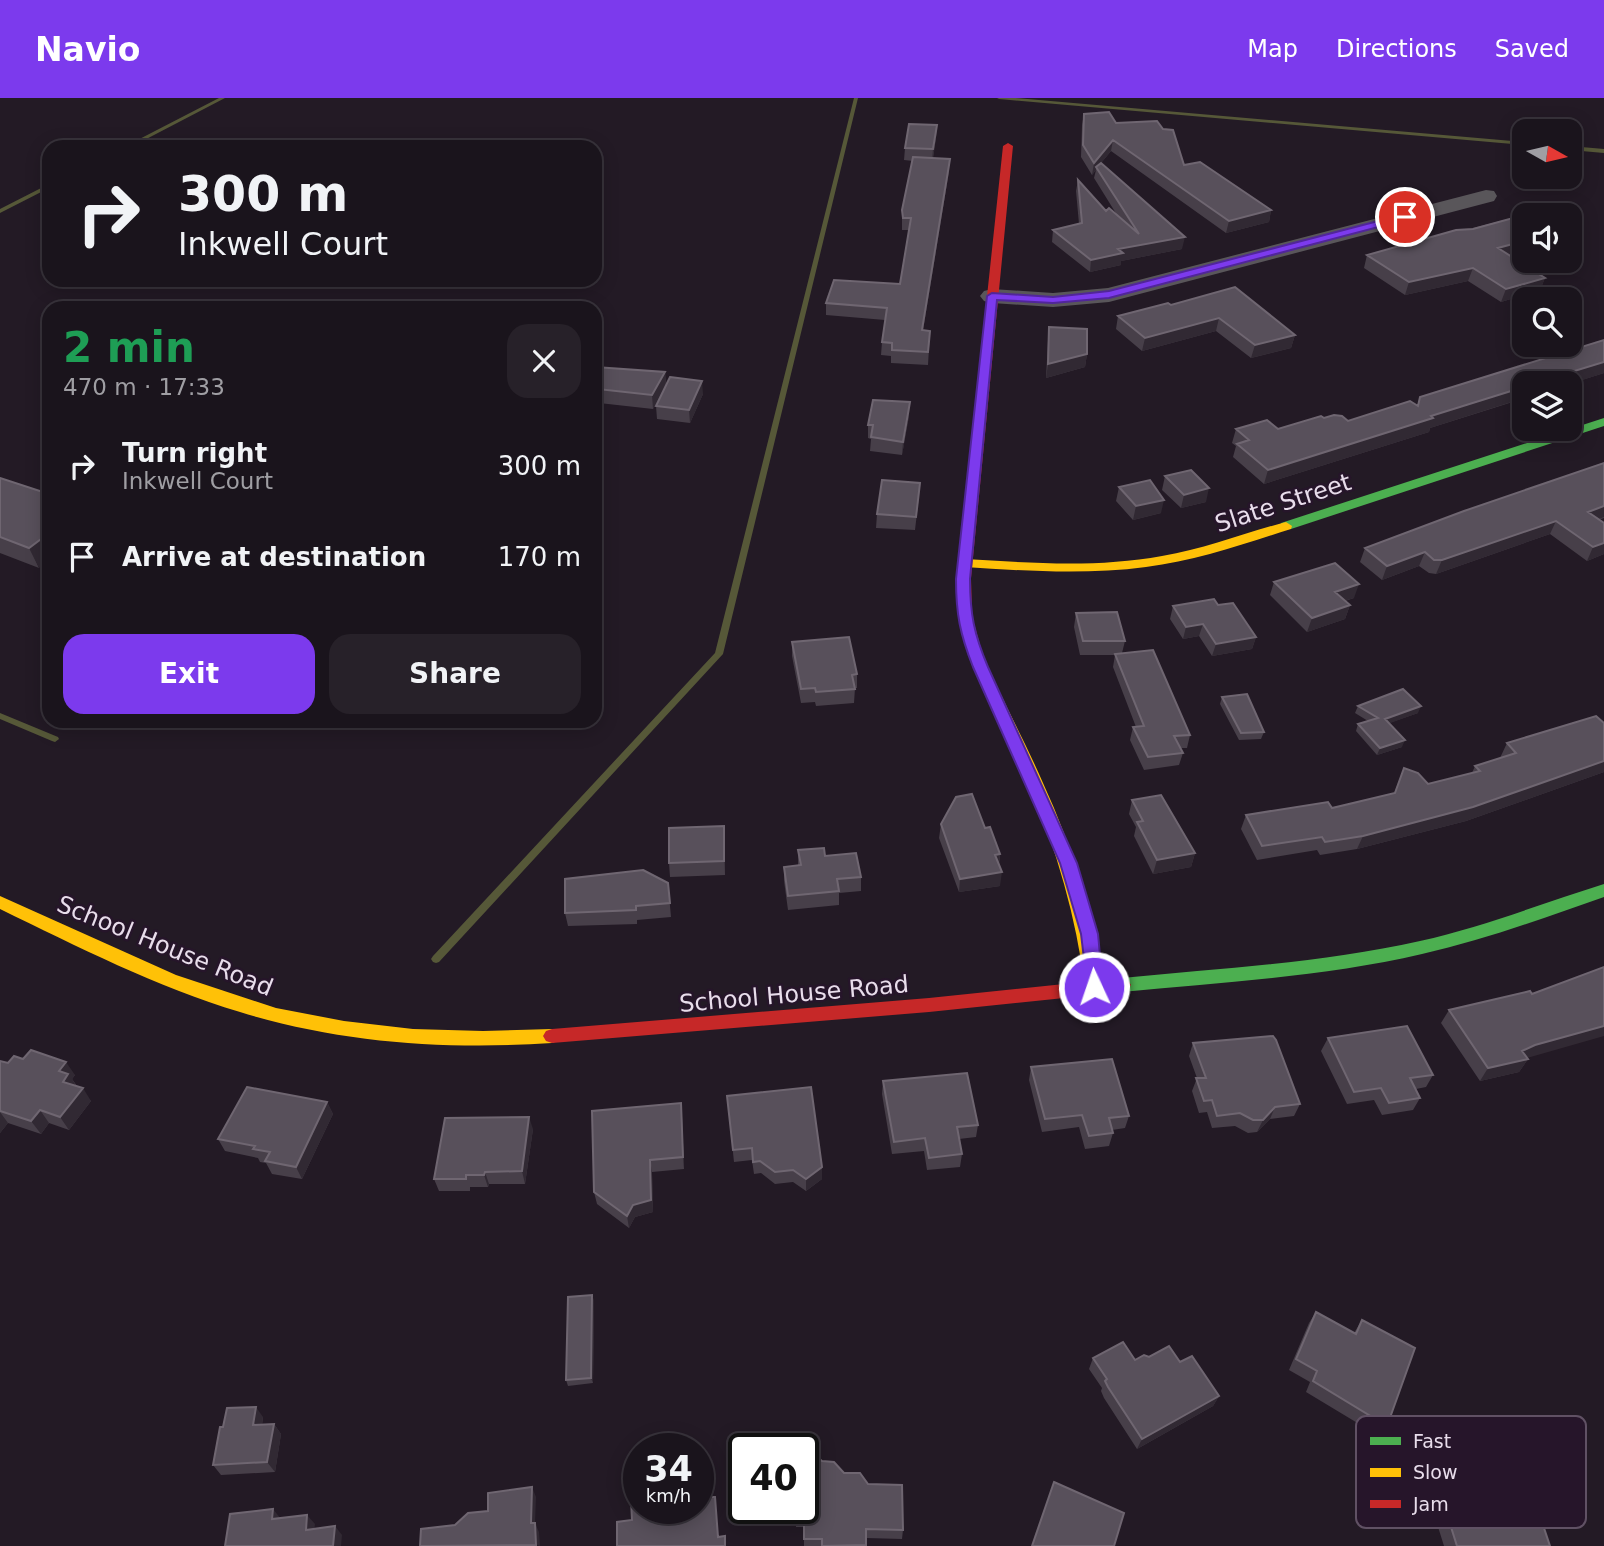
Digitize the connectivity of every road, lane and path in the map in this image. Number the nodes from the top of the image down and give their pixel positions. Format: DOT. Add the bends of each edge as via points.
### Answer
graph roads {
  1 [pos="1008,146"];
  2 [pos="1486,196"];
  3 [pos="992,296"];
  4 [pos="1604,422"];
  5 [pos="965,563"];
  6 [pos="1604,890"];
  7 [pos="0,902"];
  8 [pos="1094,987"];
  1 -- 3 [label="street"];
  2 -- 3 [label="street" via="1109,295 1053,300"];
  3 -- 5 [label="street"];
  4 -- 5 [label="street, Slate Street" via="1198,553 1109,566 1036,568"];
  5 -- 8 [label="street" via="962,595 968,636 1069,863 1088,930"];
  6 -- 8 [label="street, School House Road" via="1420,948 1334,963"];
  7 -- 8 [label="street, School House Road" via="131,962 275,1015 336,1028 418,1037 511,1039 679,1027"];
}
